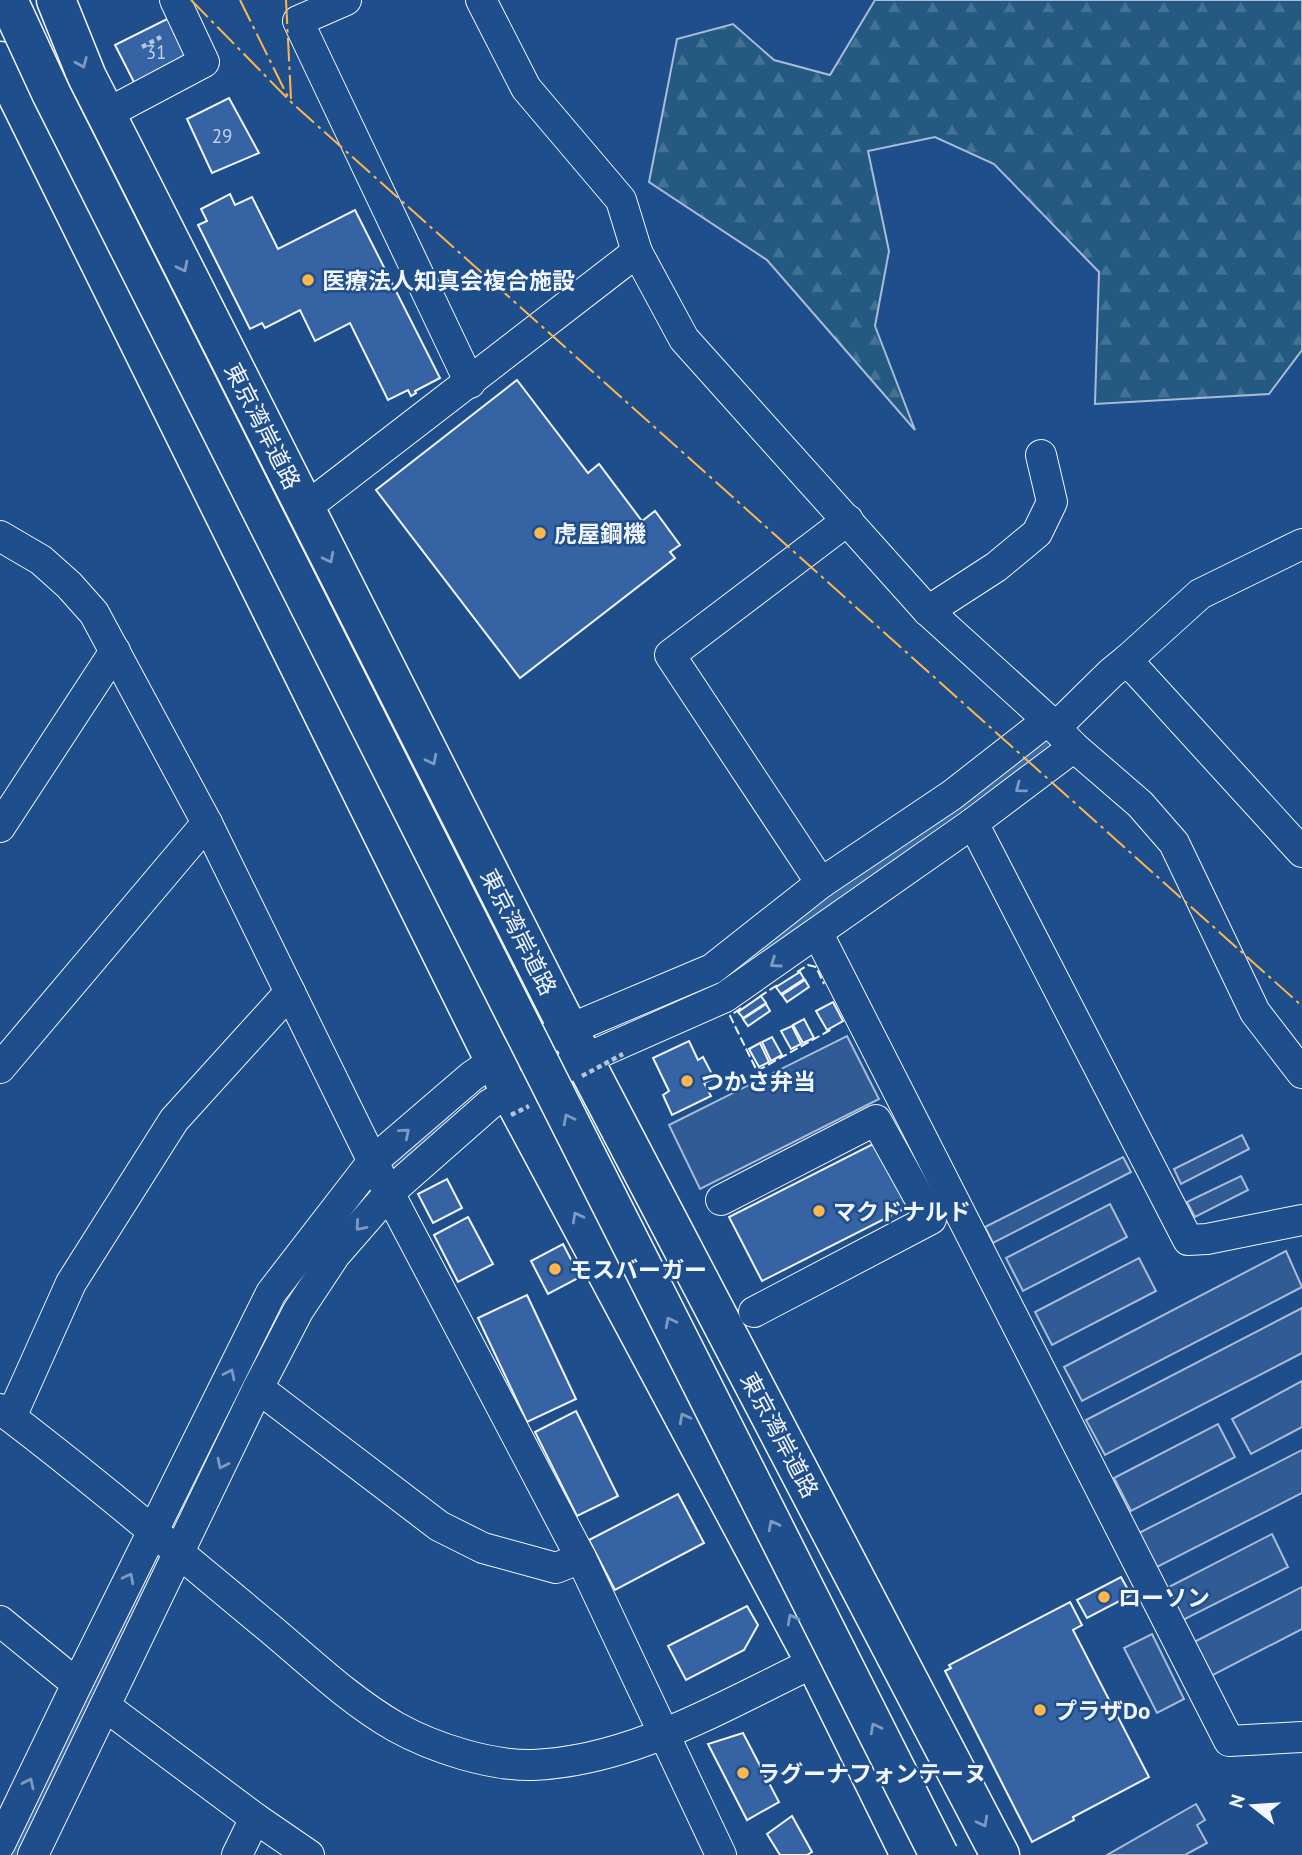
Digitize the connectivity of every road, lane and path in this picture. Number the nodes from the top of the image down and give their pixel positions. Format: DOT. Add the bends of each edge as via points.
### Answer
graph roads {
  1 [pos="8,0"];
  2 [pos="56,0"];
  3 [pos="346,0"];
  4 [pos="481,0"];
  5 [pos="175,1"];
  6 [pos="161,37"];
  7 [pos="142,47"];
  8 [pos="0,61"];
  9 [pos="0,85"];
  10 [pos="106,114"];
  11 [pos="637,252"];
  12 [pos="470,383"];
  13 [pos="1041,455"];
  14 [pos="304,509"];
  15 [pos="848,520"];
  16 [pos="0,536"];
  17 [pos="1302,544"];
  18 [pos="928,611"];
  19 [pos="115,651"];
  20 [pos="1128,660"];
  21 [pos="1059,732"];
  22 [pos="207,823"];
  23 [pos="973,823"];
  24 [pos="0,827"];
  25 [pos="1302,852"];
  26 [pos="821,883"];
  27 [pos="818,934"];
  28 [pos="290,992"];
  29 [pos="577,1045"];
  30 [pos="0,1068"];
  31 [pos="1302,1073"];
  32 [pos="502,1077"];
  33 [pos="382,1178"];
  34 [pos="721,1200"];
  35 [pos="1302,1220"];
  36 [pos="754,1312"];
  37 [pos="258,1388"];
  38 [pos="6,1413"];
  39 [pos="165,1542"];
  40 [pos="581,1558"];
  41 [pos="0,1620"];
  42 [pos="815,1662"];
  43 [pos="77,1684"];
  44 [pos="105,1706"];
  45 [pos="662,1735"];
  46 [pos="1302,1737"];
  47 [pos="255,1818"];
  48 [pos="0,1844"];
  49 [pos="714,1852"];
  50 [pos="33,1855"];
  51 [pos="237,1855"];
  52 [pos="309,1855"];
  53 [pos="910,1855"];
  54 [pos="939,1855"];
  55 [pos="1000,1855"];
  54 -- 1 [label="highway, 東京湾岸道路, one-way, bridge"];
  2 -- 10 [label="highway, 東京湾岸道路, one-way"];
  3 -- 12 [label="street" via="298,21"];
  4 -- 11 [label="street" via="526,88 621,200"];
  5 -- 10 [label="street" via="204,62"];
  6 -- 7 [label="path"];
  8 -- 32 [label="highway"];
  9 -- 32 [label="highway" via="473,1034"];
  10 -- 14 [label="highway, 東京湾岸道路, one-way"];
  11 -- 12 [label="street"];
  11 -- 15 [label="street" via="684,339"];
  12 -- 14 [label="street"];
  13 -- 18 [label="street" via="1052,502 1037,533 996,568"];
  14 -- 29 [label="highway, 東京湾岸道路, one-way"];
  15 -- 18 [label="street"];
  15 -- 26 [label="street" via="670,655"];
  16 -- 19 [label="street" via="41,560 69,585 94,613"];
  17 -- 20 [label="street" via="1200,594"];
  18 -- 21 [label="street"];
  19 -- 22 [label="street"];
  19 -- 24 [label="street"];
  20 -- 21 [label="street"];
  20 -- 25 [label="street"];
  21 -- 23 [label="street, one-way"];
  21 -- 26 [label="street" via="952,794"];
  21 -- 31 [label="street" via="1140,804 1174,844 1255,1012"];
  22 -- 28 [label="street"];
  22 -- 30 [label="street"];
  23 -- 27 [label="street"];
  23 -- 35 [label="street" via="1188,1240"];
  26 -- 29 [label="street" via="712,969"];
  27 -- 29 [label="street, one-way" via="725,998"];
  27 -- 46 [label="street" via="1229,1741"];
  28 -- 33 [label="street"];
  28 -- 38 [label="street" via="174,1120 71,1283"];
  29 -- 32 [label="street"];
  29 -- 55 [label="highway, 東京湾岸道路, one-way"];
  32 -- 33 [label="street" via="490,1104"];
  42 -- 32 [label="highway, one-way"];
  33 -- 37 [label="street, one-way" via="298,1311"];
  39 -- 33 [label="street, one-way" via="271,1293"];
  33 -- 40 [label="street"];
  34 -- 36 [label="street" via="876,1120 931,1219"];
  37 -- 39 [label="street, one-way"];
  37 -- 40 [label="street" via="439,1526 483,1548 556,1568"];
  38 -- 39 [label="street"];
  43 -- 39 [label="street, one-way"];
  39 -- 44 [label="street"];
  39 -- 45 [label="street" via="352,1698 398,1728 452,1750 473,1758 532,1765 589,1757"];
  40 -- 45 [label="street"];
  41 -- 43 [label="street"];
  42 -- 45 [label="street"];
  42 -- 53 [label="highway"];
  48 -- 43 [label="street, one-way"];
  44 -- 47 [label="street"];
  44 -- 50 [label="street"];
  45 -- 49 [label="street"];
  47 -- 51 [label="street"];
  47 -- 52 [label="street"];
}
